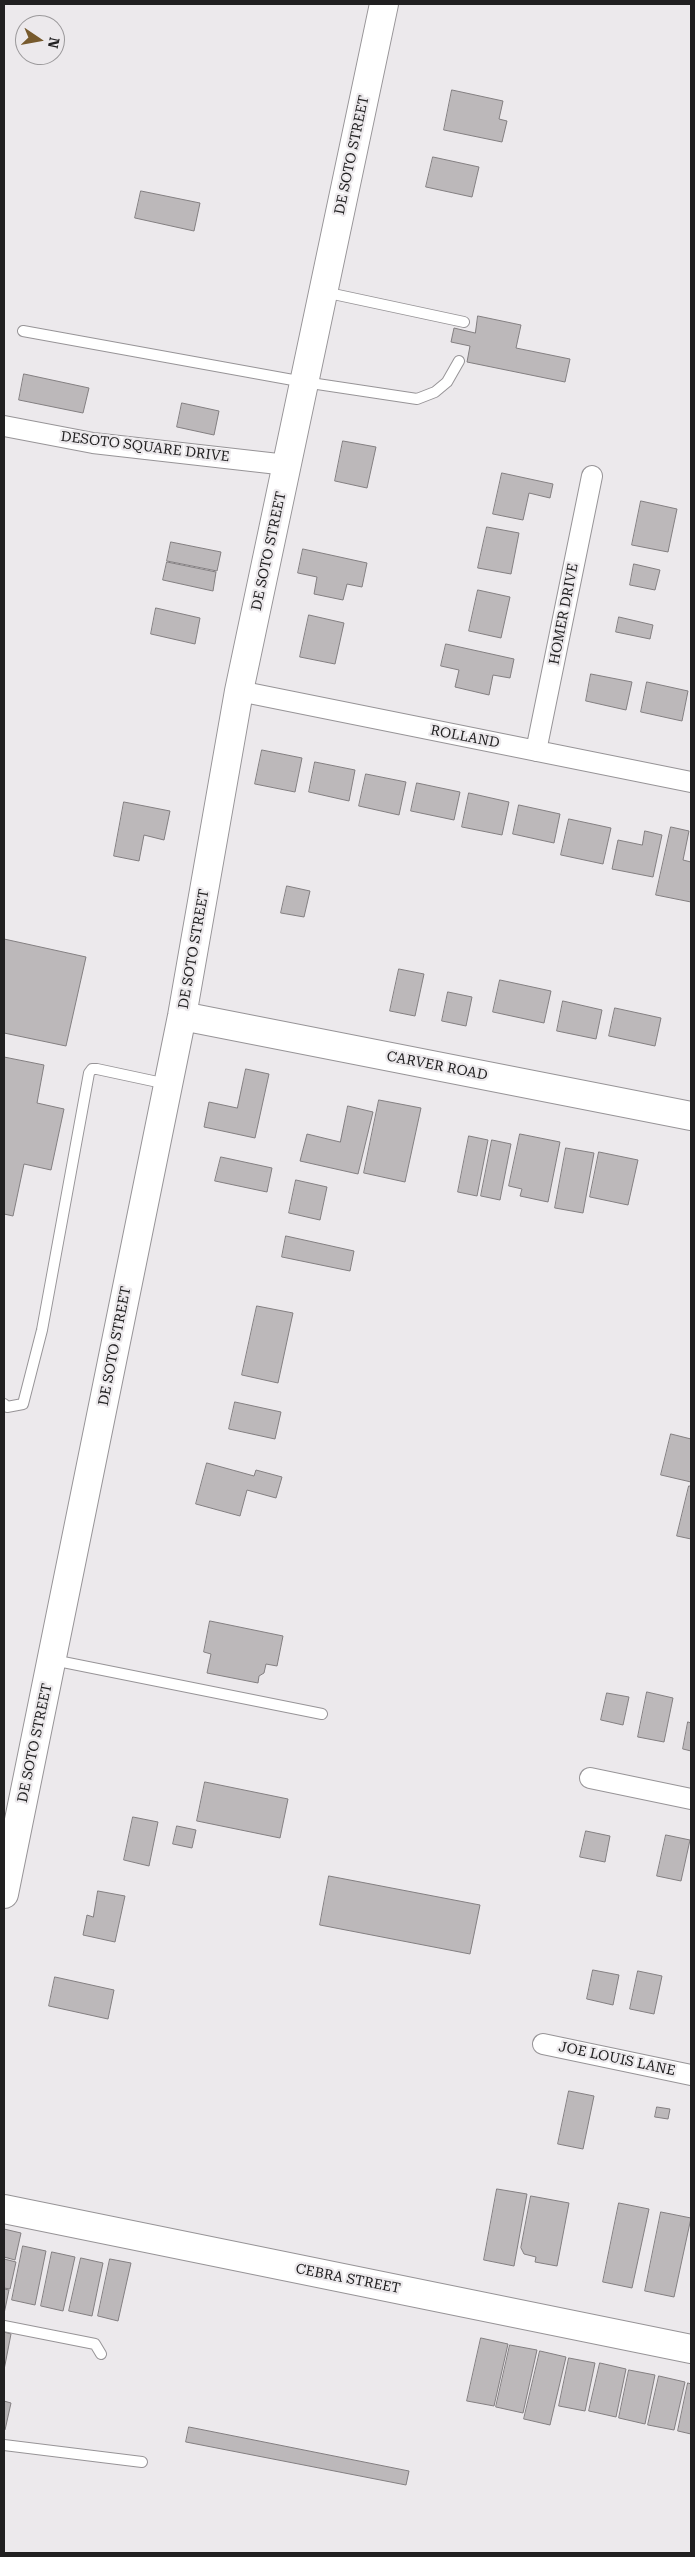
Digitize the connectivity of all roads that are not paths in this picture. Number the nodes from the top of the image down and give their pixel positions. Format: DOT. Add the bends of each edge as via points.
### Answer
graph roads {
  1 [pos="384,4"];
  2 [pos="323,292"];
  3 [pos="464,322"];
  4 [pos="23,332"];
  5 [pos="459,361"];
  6 [pos="304,382"];
  7 [pos="4,426"];
  8 [pos="287,465"];
  9 [pos="592,476"];
  10 [pos="239,691"];
  11 [pos="536,751"];
  12 [pos="691,782"];
  13 [pos="182,1016"];
  14 [pos="168,1084"];
  15 [pos="691,1116"];
  16 [pos="4,1404"];
  17 [pos="52,1659"];
  18 [pos="322,1714"];
  19 [pos="590,1778"];
  20 [pos="691,1799"];
  21 [pos="4,1894"];
  22 [pos="543,2044"];
  23 [pos="691,2075"];
  24 [pos="4,2209"];
  25 [pos="4,2326"];
  26 [pos="691,2349"];
  27 [pos="101,2354"];
  28 [pos="4,2445"];
  29 [pos="142,2462"];
  1 -- 2 [label="street, DE SOTO STREET"];
  2 -- 3 [label="lane"];
  2 -- 6 [label="street, DE SOTO STREET"];
  4 -- 6 [label="lane"];
  5 -- 6 [label="lane" via="447,382 417,400"];
  6 -- 8 [label="street, DE SOTO STREET"];
  7 -- 8 [label="street, DESOTO SQUARE DRIVE" via="93,443"];
  8 -- 10 [label="street, DE SOTO STREET"];
  9 -- 11 [label="street, HOMER DRIVE"];
  10 -- 11 [label="street, ROLLAND"];
  10 -- 13 [label="street, DE SOTO STREET"];
  11 -- 12 [label="street, ROLLAND"];
  13 -- 14 [label="street, DE SOTO STREET"];
  13 -- 15 [label="street, CARVER ROAD"];
  14 -- 16 [label="lane" via="96,1069 88,1073 42,1330 28,1386 23,1404 7,1407"];
  14 -- 17 [label="street, DE SOTO STREET"];
  17 -- 18 [label="lane"];
  17 -- 21 [label="street, DE SOTO STREET"];
  19 -- 20 [label="street"];
  22 -- 23 [label="street, JOE LOUIS LANE"];
  24 -- 26 [label="street, CEBRA STREET"];
  25 -- 27 [label="lane" via="94,2344"];
  28 -- 29 [label="lane"];
}
